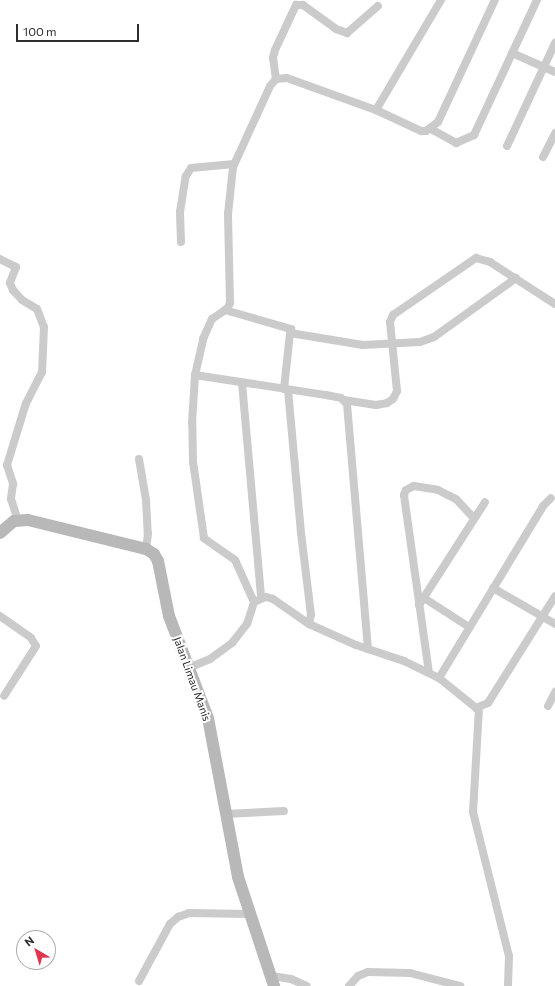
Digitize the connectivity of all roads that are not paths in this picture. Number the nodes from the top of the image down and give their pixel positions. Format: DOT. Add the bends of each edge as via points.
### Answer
graph roads {
  1 [pos="442,0"];
  2 [pos="494,0"];
  3 [pos="537,0"];
  4 [pos="378,6"];
  5 [pos="555,43"];
  6 [pos="512,53"];
  7 [pos="544,67"];
  8 [pos="555,72"];
  9 [pos="276,79"];
  10 [pos="376,110"];
  11 [pos="431,129"];
  12 [pos="555,132"];
  13 [pos="507,146"];
  14 [pos="543,157"];
  15 [pos="234,164"];
  16 [pos="181,242"];
  17 [pos="0,259"];
  18 [pos="516,278"];
  19 [pos="555,304"];
  20 [pos="224,310"];
  21 [pos="290,334"];
  22 [pos="392,344"];
  23 [pos="195,375"];
  24 [pos="242,383"];
  25 [pos="286,389"];
  26 [pos="344,400"];
  27 [pos="139,459"];
  28 [pos="551,498"];
  29 [pos="485,502"];
  30 [pos="474,518"];
  31 [pos="18,520"];
  32 [pos="0,533"];
  33 [pos="146,549"];
  34 [pos="493,588"];
  35 [pos="555,596"];
  36 [pos="258,600"];
  37 [pos="422,601"];
  38 [pos="0,616"];
  39 [pos="543,618"];
  40 [pos="309,624"];
  41 [pos="555,624"];
  42 [pos="469,627"];
  43 [pos="368,649"];
  44 [pos="188,668"];
  45 [pos="429,674"];
  46 [pos="439,678"];
  47 [pos="555,692"];
  48 [pos="4,696"];
  49 [pos="548,706"];
  50 [pos="479,708"];
  51 [pos="284,811"];
  52 [pos="226,814"];
  53 [pos="250,914"];
  54 [pos="139,981"];
  55 [pos="273,981"];
  56 [pos="307,986"];
  57 [pos="349,986"];
  58 [pos="460,986"];
  59 [pos="508,986"];
  1 -- 10 [label="street"];
  2 -- 11 [label="street" via="438,122"];
  3 -- 6 [label="street"];
  4 -- 9 [label="street" via="347,33 336,29 303,5 296,5 275,50 273,58"];
  5 -- 7 [label="street"];
  6 -- 7 [label="street"];
  6 -- 11 [label="street" via="474,135 456,143"];
  7 -- 8 [label="street"];
  7 -- 13 [label="street"];
  9 -- 10 [label="street" via="287,78"];
  9 -- 15 [label="street" via="270,86"];
  10 -- 11 [label="street" via="422,131"];
  12 -- 14 [label="street"];
  15 -- 16 [label="street" via="208,164 191,168 188,172 182,189"];
  15 -- 20 [label="street" via="228,214 230,300"];
  17 -- 31 [label="street" via="16,267 10,283 13,290 22,300 37,309 44,327 42,372 26,403 7,465 12,484 11,499"];
  18 -- 19 [label="street"];
  18 -- 22 [label="street" via="428,340"];
  18 -- 22 [label="street" via="482,258 476,258 393,315 390,322"];
  20 -- 21 [label="street" via="291,329"];
  20 -- 23 [label="street" via="208,324"];
  21 -- 22 [label="street" via="363,345"];
  21 -- 25 [label="street"];
  22 -- 26 [label="street" via="397,391 394,399 376,404"];
  23 -- 24 [label="street"];
  23 -- 36 [label="street" via="192,441 203,535 207,542 235,560"];
  24 -- 25 [label="street"];
  24 -- 36 [label="street"];
  25 -- 26 [label="street"];
  25 -- 40 [label="street" via="311,614"];
  26 -- 43 [label="street" via="350,440"];
  27 -- 33 [label="street" via="146,500"];
  28 -- 34 [label="street" via="543,506"];
  29 -- 30 [label="street"];
  30 -- 37 [label="street"];
  30 -- 37 [label="street" via="449,494 414,486 406,490 404,495"];
  31 -- 32 [label="street"];
  31 -- 33 [label="street"];
  33 -- 44 [label="street, Jalan Limau Manis" via="158,560 169,616"];
  34 -- 39 [label="street"];
  34 -- 42 [label="street"];
  35 -- 39 [label="street"];
  36 -- 40 [label="street" via="273,599"];
  36 -- 44 [label="street" via="247,624 232,643 210,659"];
  37 -- 42 [label="street"];
  37 -- 45 [label="street"];
  38 -- 48 [label="street" via="31,638 36,646"];
  39 -- 41 [label="street"];
  39 -- 50 [label="street" via="488,703"];
  40 -- 43 [label="street"];
  42 -- 46 [label="street"];
  43 -- 45 [label="street" via="392,656"];
  44 -- 52 [label="street, Jalan Limau Manis" via="208,718"];
  45 -- 46 [label="street"];
  46 -- 50 [label="street" via="472,707"];
  47 -- 49 [label="street"];
  50 -- 59 [label="street" via="473,812 510,956"];
  51 -- 52 [label="street"];
  52 -- 53 [label="street, Jalan Limau Manis" via="238,877"];
  53 -- 54 [label="street" via="189,913 178,917 170,924"];
  53 -- 55 [label="street, Jalan Limau Manis"];
  55 -- 56 [label="street" via="291,979"];
  57 -- 58 [label="street" via="358,976 368,972 410,973"];
}
